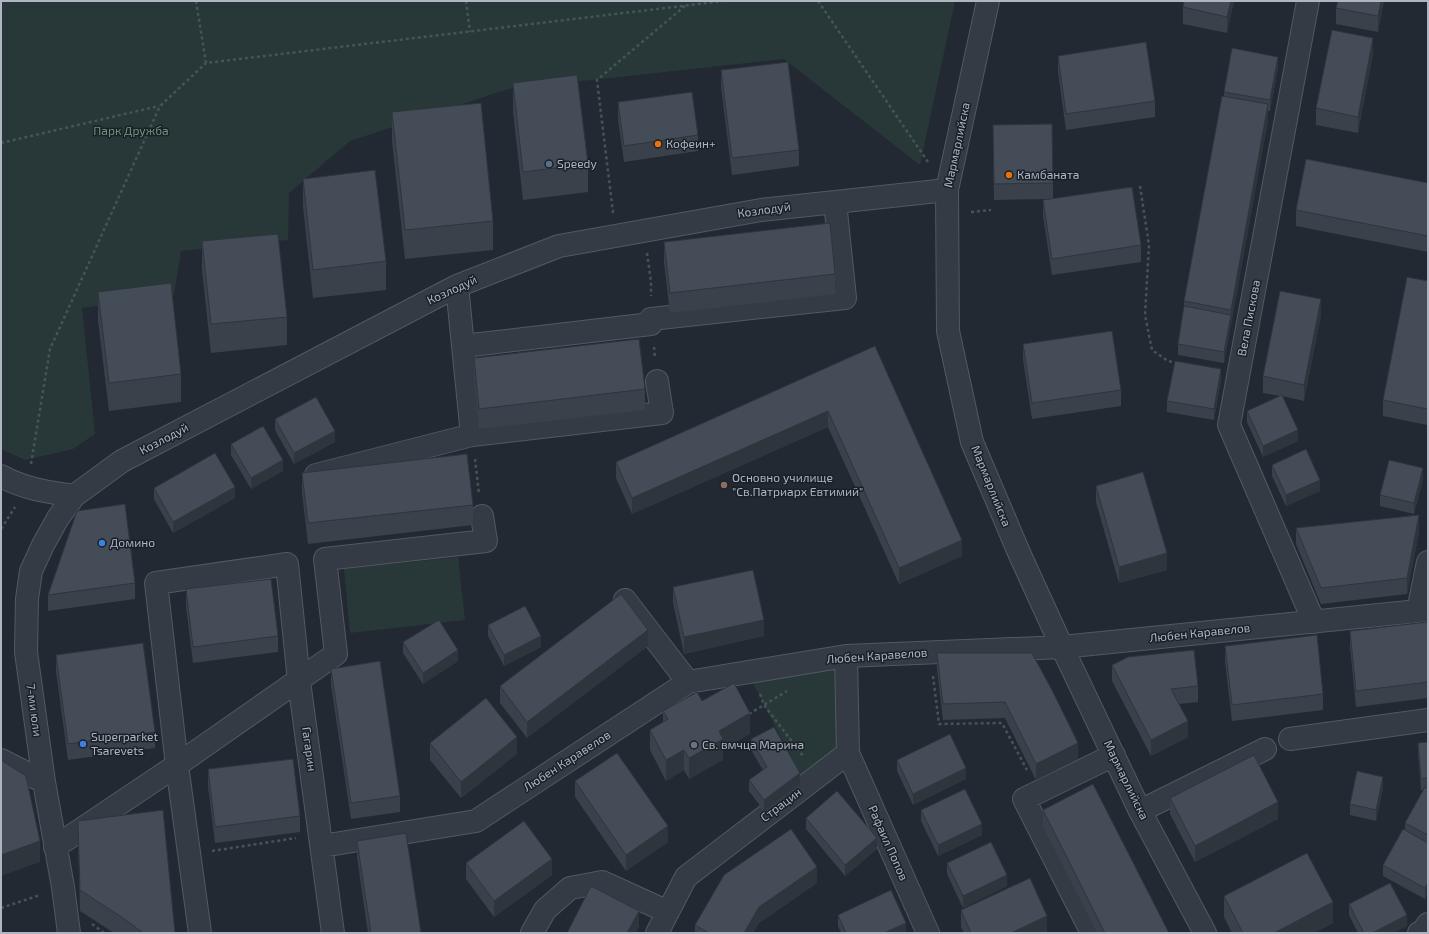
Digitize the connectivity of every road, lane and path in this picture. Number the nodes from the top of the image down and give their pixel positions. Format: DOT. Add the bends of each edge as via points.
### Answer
graph roads {
  1 [pos="196,1"];
  2 [pos="466,1"];
  3 [pos="724,1"];
  4 [pos="818,1"];
  5 [pos="988,1"];
  6 [pos="1308,1"];
  7 [pos="685,6"];
  8 [pos="470,32"];
  9 [pos="206,63"];
  10 [pos="160,106"];
  11 [pos="1,143"];
  12 [pos="1140,186"];
  13 [pos="947,190"];
  14 [pos="835,202"];
  15 [pos="643,231"];
  16 [pos="616,236"];
  17 [pos="457,286"];
  18 [pos="651,322"];
  19 [pos="463,346"];
  20 [pos="1182,364"];
  21 [pos="657,381"];
  22 [pos="472,435"];
  23 [pos="316,475"];
  24 [pos="1,476"];
  25 [pos="27,488"];
  26 [pos="74,496"];
  27 [pos="482,516"];
  28 [pos="1428,562"];
  29 [pos="625,600"];
  30 [pos="1423,611"];
  31 [pos="1314,622"];
  32 [pos="1062,647"];
  33 [pos="846,656"];
  34 [pos="933,675"];
  35 [pos="299,681"];
  36 [pos="688,682"];
  37 [pos="764,705"];
  38 [pos="1428,720"];
  39 [pos="1290,739"];
  40 [pos="1265,749"];
  41 [pos="848,754"];
  42 [pos="1114,755"];
  43 [pos="1,760"];
  44 [pos="177,765"];
  45 [pos="818,776"];
  46 [pos="1030,777"];
  47 [pos="44,782"];
  48 [pos="1140,811"];
  49 [pos="321,840"];
  50 [pos="55,847"];
  51 [pos="212,851"];
  52 [pos="63,887"];
  53 [pos="1,908"];
  54 [pos="668,912"];
  55 [pos="1428,924"];
  56 [pos="69,933"];
  57 [pos="200,933"];
  58 [pos="333,933"];
  59 [pos="532,933"];
  60 [pos="657,933"];
  61 [pos="928,933"];
  62 [pos="1092,933"];
  63 [pos="1205,933"];
  64 [pos="1419,933"];
  1 -- 9 [label="path"];
  2 -- 8 [label="path"];
  3 -- 7 [label="path"];
  4 -- 13 [label="path"];
  5 -- 13 [label="street, Мармарлийска"];
  6 -- 31 [label="street, Вела Пискова" via="1229,425"];
  7 -- 8 [label="path"];
  7 -- 16 [label="path" via="597,80"];
  8 -- 9 [label="path"];
  9 -- 10 [label="path"];
  10 -- 11 [label="path"];
  10 -- 25 [label="path" via="50,349"];
  12 -- 20 [label="path" via="1149,245 1145,315 1152,350 1168,361"];
  13 -- 14 [label="street, Козлодуй"];
  13 -- 32 [label="street, Мармарлийска" via="948,331 972,442"];
  14 -- 15 [label="street, Козлодуй" via="761,210"];
  14 -- 18 [label="street" via="845,298"];
  15 -- 16 [label="street, Козлодуй"];
  15 -- 18 [label="path" via="651,282"];
  16 -- 17 [label="street, Козлодуй" via="559,246"];
  17 -- 19 [label="street"];
  17 -- 26 [label="street, Козлодуй" via="122,461"];
  18 -- 19 [label="street"];
  18 -- 21 [label="path"];
  19 -- 22 [label="street"];
  21 -- 22 [label="street" via="662,413"];
  22 -- 23 [label="street"];
  22 -- 27 [label="path"];
  24 -- 25 [label="street"];
  25 -- 26 [label="street"];
  26 -- 47 [label="street, 7-ми юли" via="54,525 31,571 27,599 26,652"];
  27 -- 35 [label="street" via="486,541 325,559 336,654"];
  28 -- 30 [label="street"];
  29 -- 36 [label="street"];
  30 -- 31 [label="street, Любен Каравелов"];
  31 -- 32 [label="street, Любен Каравелов"];
  32 -- 33 [label="street, Любен Каравелов"];
  32 -- 42 [label="street, Мармарлийска"];
  33 -- 36 [label="street, Любен Каравелов"];
  33 -- 41 [label="street"];
  34 -- 46 [label="path" via="939,724 1002,723"];
  35 -- 44 [label="street"];
  35 -- 44 [label="street, Гагарин" via="287,564 156,583"];
  35 -- 49 [label="street, Гагарин"];
  36 -- 49 [label="street, Любен Каравелов" via="476,821"];
  37 -- 45 [label="path"];
  38 -- 39 [label="street"];
  40 -- 48 [label="street"];
  41 -- 45 [label="street, Страцин"];
  41 -- 61 [label="street, Рафаил Попов"];
  42 -- 48 [label="street, Мармарлийска"];
  42 -- 62 [label="street" via="1024,799"];
  43 -- 47 [label="street"];
  44 -- 50 [label="street"];
  44 -- 57 [label="street"];
  45 -- 54 [label="street, Страцин" via="686,877"];
  47 -- 50 [label="street, 7-ми юли"];
  48 -- 63 [label="street, Мармарлийска"];
  49 -- 51 [label="path"];
  49 -- 58 [label="street, Гагарин"];
  50 -- 52 [label="street, 7-ми юли"];
  52 -- 53 [label="path"];
  52 -- 56 [label="street, 7-ми юли"];
  54 -- 59 [label="street" via="602,882 570,888 545,910"];
  54 -- 60 [label="street, Страцин"];
  55 -- 64 [label="street"];
}
